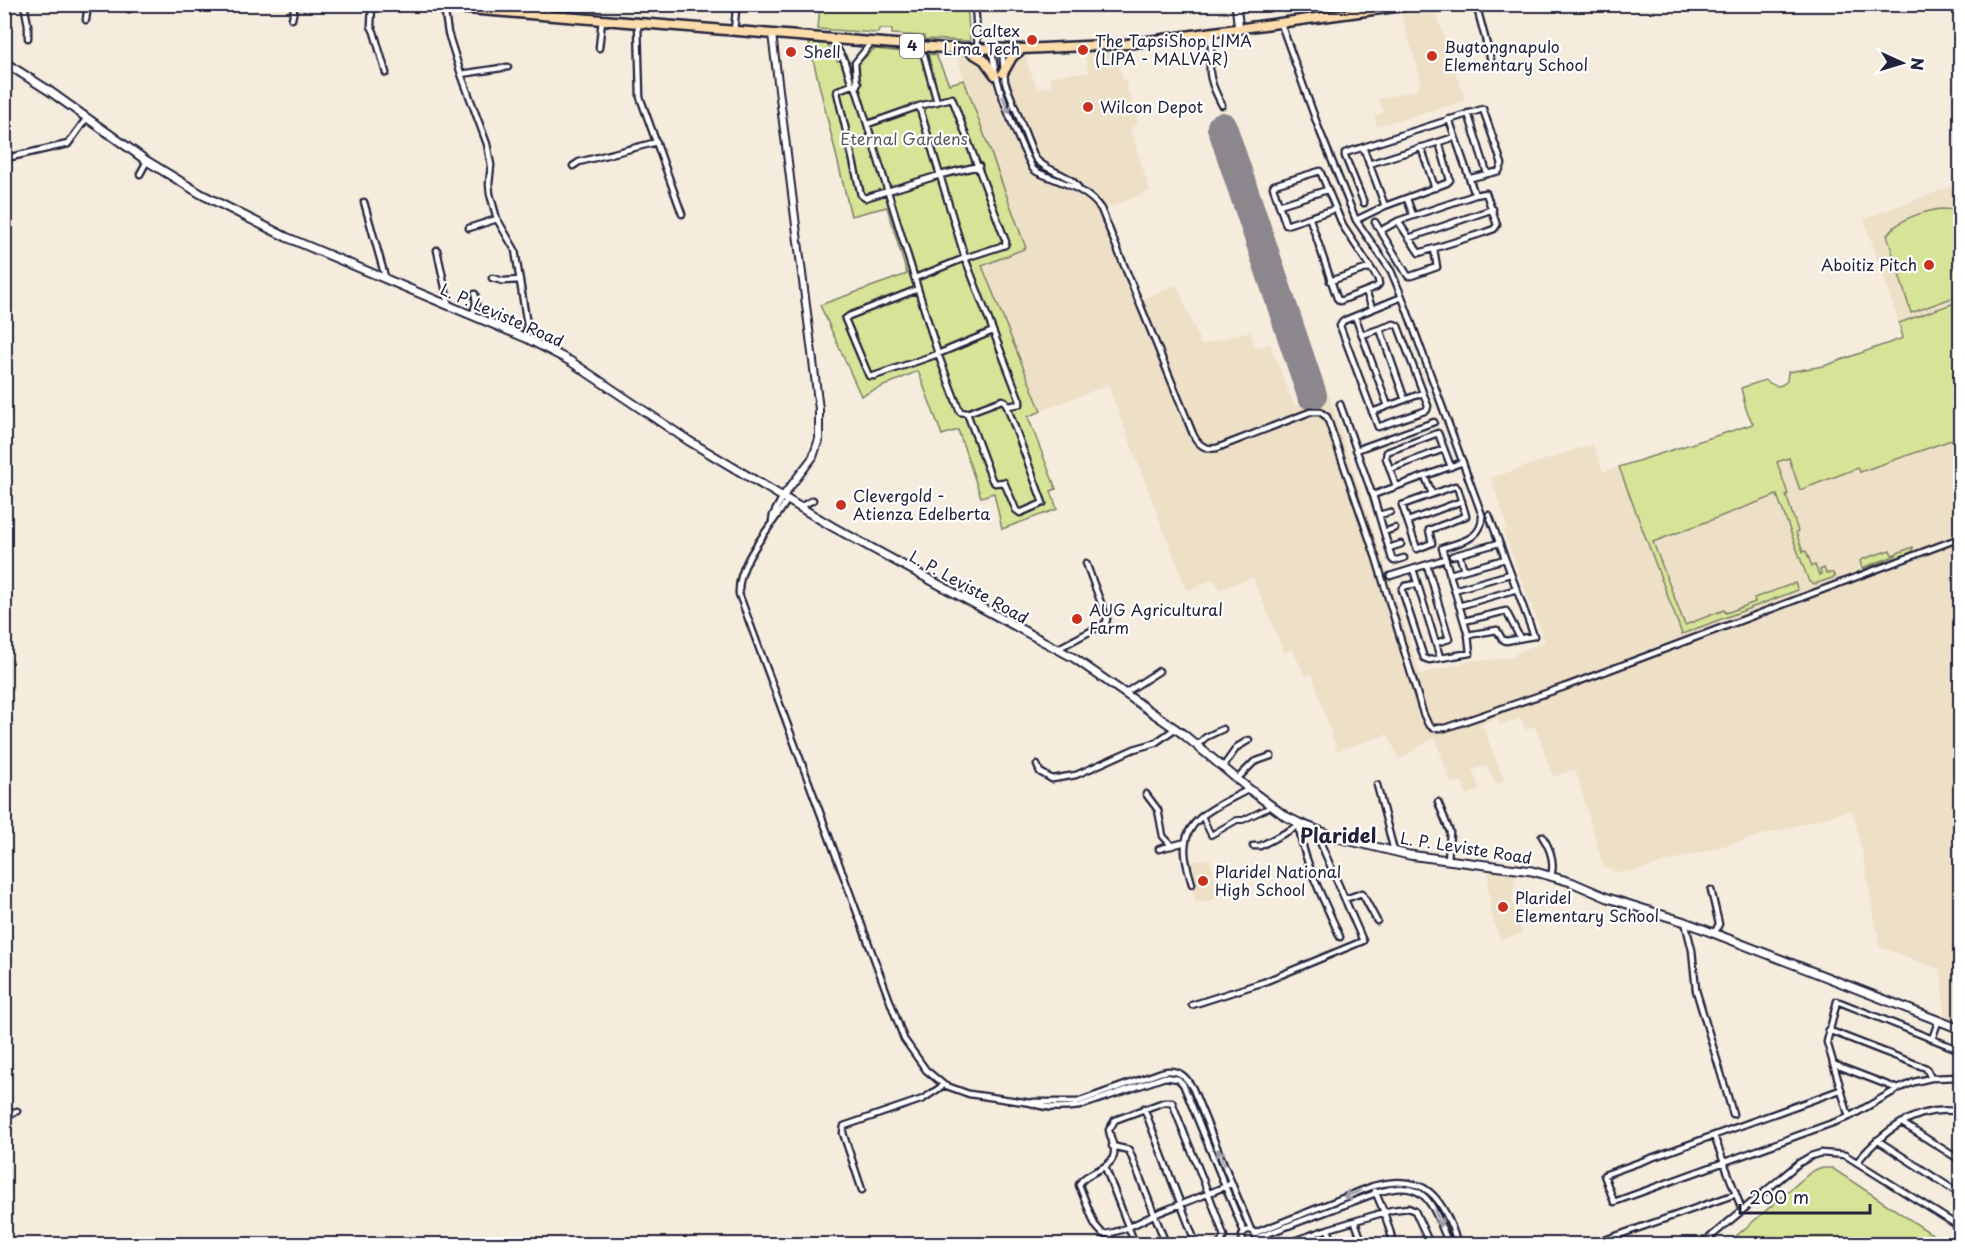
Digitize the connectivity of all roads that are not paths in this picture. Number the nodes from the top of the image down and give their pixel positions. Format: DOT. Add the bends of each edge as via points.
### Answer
graph roads {
  1 [pos="24,4"];
  2 [pos="88,4"];
  3 [pos="135,4"];
  4 [pos="296,4"];
  5 [pos="372,4"];
  6 [pos="405,4"];
  7 [pos="547,4"];
  8 [pos="734,4"];
  9 [pos="975,4"];
  10 [pos="1236,4"];
  11 [pos="1417,4"];
  12 [pos="1476,4"];
  13 [pos="464,7"];
  14 [pos="444,8"];
  15 [pos="1375,8"];
  16 [pos="129,9"];
  17 [pos="546,16"];
  18 [pos="292,19"];
  19 [pos="86,20"];
  20 [pos="602,20"];
  21 [pos="638,24"];
  22 [pos="1281,24"];
  23 [pos="1239,30"];
  24 [pos="734,31"];
  25 [pos="772,34"];
  26 [pos="1210,34"];
  27 [pos="28,38"];
  28 [pos="831,38"];
  29 [pos="871,42"];
  30 [pos="599,48"];
  31 [pos="966,49"];
  32 [pos="978,49"];
  33 [pos="992,49"];
  34 [pos="1002,49"];
  35 [pos="1022,49"];
  36 [pos="924,55"];
  37 [pos="858,59"];
  38 [pos="844,60"];
  39 [pos="4,62"];
  40 [pos="1492,64"];
  41 [pos="508,67"];
  42 [pos="386,73"];
  43 [pos="461,74"];
  44 [pos="999,74"];
  45 [pos="856,85"];
  46 [pos="938,102"];
  47 [pos="1222,105"];
  48 [pos="920,106"];
  49 [pos="1468,113"];
  50 [pos="1449,118"];
  51 [pos="87,119"];
  52 [pos="868,124"];
  53 [pos="1455,136"];
  54 [pos="657,142"];
  55 [pos="1439,142"];
  56 [pos="1363,147"];
  57 [pos="1421,147"];
  58 [pos="11,157"];
  59 [pos="147,161"];
  60 [pos="1369,164"];
  61 [pos="573,166"];
  62 [pos="979,166"];
  63 [pos="1055,170"];
  64 [pos="1488,173"];
  65 [pos="140,174"];
  66 [pos="940,175"];
  67 [pos="1052,178"];
  68 [pos="1471,178"];
  69 [pos="1435,188"];
  70 [pos="1079,190"];
  71 [pos="1327,190"];
  72 [pos="888,192"];
  73 [pos="1475,195"];
  74 [pos="1407,199"];
  75 [pos="364,202"];
  76 [pos="1364,203"];
  77 [pos="1278,205"];
  78 [pos="1385,207"];
  79 [pos="1335,209"];
  80 [pos="1493,209"];
  81 [pos="682,214"];
  82 [pos="1413,215"];
  83 [pos="497,219"];
  84 [pos="1310,219"];
  85 [pos="1356,220"];
  86 [pos="1375,222"];
  87 [pos="1398,222"];
  88 [pos="469,228"];
  89 [pos="1380,231"];
  90 [pos="1409,238"];
  91 [pos="1434,249"];
  92 [pos="437,250"];
  93 [pos="965,258"];
  94 [pos="1369,268"];
  95 [pos="492,278"];
  96 [pos="915,278"];
  97 [pos="386,280"];
  98 [pos="520,280"];
  99 [pos="1330,281"];
  100 [pos="918,289"];
  101 [pos="1366,291"];
  102 [pos="475,294"];
  103 [pos="1402,297"];
  104 [pos="449,306"];
  105 [pos="1372,308"];
  106 [pos="472,315"];
  107 [pos="1355,316"];
  108 [pos="1380,329"];
  109 [pos="993,331"];
  110 [pos="1362,335"];
  111 [pos="526,338"];
  112 [pos="938,354"];
  113 [pos="1423,393"];
  114 [pos="1405,400"];
  115 [pos="1340,404"];
  116 [pos="1008,406"];
  117 [pos="1388,406"];
  118 [pos="1372,412"];
  119 [pos="967,413"];
  120 [pos="1434,422"];
  121 [pos="1444,448"];
  122 [pos="1356,450"];
  123 [pos="1463,462"];
  124 [pos="1451,467"];
  125 [pos="1390,469"];
  126 [pos="1425,476"];
  127 [pos="1396,486"];
  128 [pos="1374,494"];
  129 [pos="1432,494"];
  130 [pos="786,495"];
  131 [pos="813,500"];
  132 [pos="1462,501"];
  133 [pos="800,507"];
  134 [pos="1390,512"];
  135 [pos="1489,514"];
  136 [pos="1379,515"];
  137 [pos="1408,521"];
  138 [pos="1395,528"];
  139 [pos="1384,532"];
  140 [pos="1960,538"];
  141 [pos="1499,543"];
  142 [pos="1401,544"];
  143 [pos="1389,548"];
  144 [pos="1459,554"];
  145 [pos="1452,556"];
  146 [pos="1404,558"];
  147 [pos="1445,559"];
  148 [pos="1505,559"];
  149 [pos="1086,563"];
  150 [pos="1427,566"];
  151 [pos="1413,569"];
  152 [pos="1464,570"];
  153 [pos="1450,574"];
  154 [pos="1510,574"];
  155 [pos="1390,576"];
  156 [pos="1418,584"];
  157 [pos="1517,589"];
  158 [pos="1455,590"];
  159 [pos="1459,606"];
  160 [pos="1464,621"];
  161 [pos="1468,635"];
  162 [pos="1520,638"];
  163 [pos="1436,643"];
  164 [pos="1057,649"];
  165 [pos="1440,657"];
  166 [pos="1159,671"];
  167 [pos="1125,693"];
  168 [pos="1176,728"];
  169 [pos="1223,729"];
  170 [pos="1249,740"];
  171 [pos="1197,745"];
  172 [pos="1271,756"];
  173 [pos="1037,765"];
  174 [pos="1223,767"];
  175 [pos="1237,779"];
  176 [pos="1377,785"];
  177 [pos="1249,789"];
  178 [pos="1146,794"];
  179 [pos="1438,802"];
  180 [pos="1272,806"];
  181 [pos="1202,816"];
  182 [pos="1299,824"];
  183 [pos="1314,828"];
  184 [pos="1542,836"];
  185 [pos="1186,842"];
  186 [pos="1172,846"];
  187 [pos="1253,846"];
  188 [pos="1159,849"];
  189 [pos="1394,851"];
  190 [pos="1448,860"];
  191 [pos="1551,876"];
  192 [pos="1192,884"];
  193 [pos="1711,890"];
  194 [pos="1345,900"];
  195 [pos="1377,921"];
  196 [pos="1685,922"];
  197 [pos="1714,934"];
  198 [pos="1340,937"];
  199 [pos="1192,1005"];
  200 [pos="1938,1022"];
  201 [pos="1960,1029"];
  202 [pos="1828,1030"];
  203 [pos="1932,1039"];
  204 [pos="1960,1050"];
  205 [pos="1833,1064"];
  206 [pos="1960,1077"];
  207 [pos="1931,1078"];
  208 [pos="944,1085"];
  209 [pos="1898,1089"];
  210 [pos="1840,1090"];
  211 [pos="1031,1103"];
  212 [pos="1144,1108"];
  213 [pos="17,1111"];
  214 [pos="1960,1112"];
  215 [pos="1733,1114"];
  216 [pos="4,1116"];
  217 [pos="1849,1117"];
  218 [pos="1902,1123"];
  219 [pos="1714,1136"];
  220 [pos="1877,1140"];
  221 [pos="1113,1146"];
  222 [pos="1960,1160"];
  223 [pos="1857,1162"];
  224 [pos="1726,1163"];
  225 [pos="1105,1167"];
  226 [pos="1232,1183"];
  227 [pos="1225,1186"];
  228 [pos="1373,1186"];
  229 [pos="862,1190"];
  230 [pos="1376,1192"];
  231 [pos="1208,1194"];
  232 [pos="1736,1194"];
  233 [pos="1960,1194"];
  234 [pos="1181,1204"];
  235 [pos="1960,1205"];
  236 [pos="1742,1210"];
  237 [pos="1384,1212"];
  238 [pos="1154,1215"];
  239 [pos="1355,1222"];
  240 [pos="1128,1226"];
  241 [pos="1959,1226"];
  242 [pos="1328,1229"];
  243 [pos="1244,1232"];
  244 [pos="1109,1234"];
  245 [pos="1254,1237"];
  246 [pos="1301,1238"];
  247 [pos="1246,1244"];
  248 [pos="1702,1244"];
  249 [pos="1114,1245"];
  250 [pos="1135,1245"];
  251 [pos="1166,1245"];
  252 [pos="1196,1245"];
  253 [pos="1220,1245"];
  254 [pos="1286,1245"];
  255 [pos="1303,1245"];
  256 [pos="1333,1245"];
  257 [pos="1363,1245"];
  258 [pos="1394,1245"];
  259 [pos="1430,1245"];
  260 [pos="1449,1245"];
  261 [pos="1458,1245"];
  262 [pos="1593,1245"];
  263 [pos="1684,1245"];
  1 -- 27 [label="street"];
  2 -- 19 [label="street"];
  3 -- 16 [label="street"];
  4 -- 18 [label="street"];
  5 -- 42 [label="street" via="371,27"];
  6 -- 14 [label="highway, 4"];
  7 -- 17 [label="street"];
  8 -- 24 [label="street"];
  9 -- 32 [label="street"];
  10 -- 23 [label="main road"];
  11 -- 15 [label="highway, 4"];
  12 -- 40 [label="street"];
  13 -- 14 [label="highway, 4"];
  13 -- 17 [label="highway, 4"];
  14 -- 43 [label="street"];
  15 -- 22 [label="highway, 4"];
  17 -- 20 [label="highway, 4"];
  20 -- 21 [label="highway, 4"];
  20 -- 30 [label="street"];
  21 -- 24 [label="highway, 4"];
  21 -- 54 [label="street" via="640,97"];
  22 -- 23 [label="highway, 4"];
  22 -- 85 [label="street"];
  23 -- 26 [label="highway, 4"];
  24 -- 25 [label="highway, 4"];
  25 -- 28 [label="highway, 4"];
  25 -- 130 [label="street" via="819,409 819,439 813,457"];
  26 -- 35 [label="highway, 4" via="1127,44"];
  26 -- 47 [label="street" via="1210,74"];
  28 -- 29 [label="highway, 4"];
  28 -- 38 [label="street"];
  29 -- 31 [label="highway, 4"];
  29 -- 37 [label="street"];
  31 -- 32 [label="highway, 4"];
  31 -- 44 [label="highway"];
  32 -- 33 [label="highway, 4"];
  33 -- 34 [label="highway, 4"];
  33 -- 44 [label="street"];
  34 -- 35 [label="highway, 4"];
  34 -- 44 [label="street"];
  35 -- 44 [label="highway"];
  36 -- 46 [label="street"];
  37 -- 38 [label="street"];
  37 -- 45 [label="street"];
  38 -- 45 [label="street"];
  39 -- 51 [label="main road, L. P. Leviste Road"];
  41 -- 43 [label="street"];
  43 -- 83 [label="street" via="487,144 492,165 490,194"];
  44 -- 63 [label="street" via="1035,158"];
  44 -- 67 [label="street, one-way" via="1033,169"];
  45 -- 52 [label="street"];
  45 -- 72 [label="street" via="837,93 861,195 865,198"];
  46 -- 48 [label="street"];
  46 -- 62 [label="street" via="951,98 954,101"];
  48 -- 52 [label="street"];
  48 -- 66 [label="street"];
  49 -- 50 [label="street"];
  49 -- 64 [label="street"];
  49 -- 64 [label="street" via="1483,109 1502,164 1499,171"];
  50 -- 53 [label="street"];
  50 -- 56 [label="street"];
  51 -- 58 [label="street" via="68,144"];
  51 -- 59 [label="main road, L. P. Leviste Road"];
  52 -- 72 [label="street"];
  53 -- 55 [label="street"];
  53 -- 68 [label="street"];
  54 -- 61 [label="street"];
  54 -- 81 [label="street"];
  55 -- 57 [label="street"];
  55 -- 69 [label="street" via="1450,180"];
  56 -- 60 [label="street"];
  56 -- 76 [label="street" via="1345,156"];
  57 -- 60 [label="street"];
  57 -- 69 [label="street"];
  59 -- 65 [label="street"];
  59 -- 97 [label="main road, L. P. Leviste Road" via="201,194 286,237"];
  60 -- 78 [label="street"];
  62 -- 66 [label="street"];
  62 -- 93 [label="street" via="1006,244"];
  63 -- 67 [label="street"];
  63 -- 70 [label="street"];
  64 -- 68 [label="street"];
  66 -- 72 [label="street"];
  66 -- 93 [label="street"];
  67 -- 70 [label="street"];
  68 -- 73 [label="street"];
  69 -- 74 [label="street"];
  70 -- 140 [label="street" via="1101,209 1199,444 1217,448 1310,412 1327,417 1376,558 1423,713 1433,728 1444,728 1564,687"];
  71 -- 77 [label="street"];
  71 -- 77 [label="street" via="1322,173 1316,170 1274,185"];
  71 -- 79 [label="street"];
  72 -- 96 [label="street"];
  73 -- 80 [label="street" via="1486,193"];
  73 -- 82 [label="street"];
  74 -- 78 [label="street"];
  74 -- 82 [label="street"];
  75 -- 97 [label="street"];
  77 -- 84 [label="street" via="1286,225"];
  78 -- 85 [label="street"];
  79 -- 84 [label="street"];
  79 -- 94 [label="street"];
  80 -- 90 [label="street"];
  80 -- 91 [label="street" via="1497,225 1494,229"];
  82 -- 87 [label="street"];
  83 -- 88 [label="street"];
  83 -- 98 [label="street" via="515,250"];
  84 -- 99 [label="street"];
  85 -- 103 [label="street" via="1391,271"];
  86 -- 89 [label="street"];
  87 -- 89 [label="street"];
  87 -- 90 [label="street"];
  89 -- 91 [label="street" via="1408,276 1437,267"];
  90 -- 91 [label="street" via="1419,253"];
  92 -- 104 [label="street"];
  93 -- 96 [label="street"];
  93 -- 109 [label="street"];
  94 -- 99 [label="street"];
  94 -- 101 [label="street" via="1379,284"];
  95 -- 98 [label="street"];
  96 -- 100 [label="street"];
  97 -- 104 [label="main road, L. P. Leviste Road"];
  98 -- 111 [label="street"];
  99 -- 101 [label="street" via="1340,301"];
  100 -- 112 [label="street"];
  100 -- 112 [label="street" via="845,319 869,376"];
  101 -- 105 [label="street"];
  102 -- 106 [label="street"];
  103 -- 105 [label="street"];
  103 -- 123 [label="street"];
  104 -- 106 [label="main road, L. P. Leviste Road"];
  105 -- 107 [label="street"];
  106 -- 111 [label="main road, L. P. Leviste Road"];
  107 -- 110 [label="street"];
  107 -- 118 [label="street" via="1341,323"];
  108 -- 110 [label="street"];
  108 -- 113 [label="street" via="1396,324"];
  108 -- 114 [label="street"];
  109 -- 112 [label="street"];
  109 -- 116 [label="street" via="1020,401"];
  110 -- 117 [label="street"];
  111 -- 130 [label="main road, L. P. Leviste Road" via="570,361 689,441"];
  112 -- 119 [label="street" via="960,412"];
  113 -- 114 [label="street"];
  113 -- 118 [label="street" via="1427,410 1380,427"];
  114 -- 117 [label="street"];
  115 -- 122 [label="street"];
  116 -- 119 [label="street" via="1002,400"];
  116 -- 119 [label="street" via="1043,500 1020,513 1004,482 992,480"];
  117 -- 118 [label="street"];
  120 -- 122 [label="street"];
  121 -- 124 [label="street"];
  121 -- 125 [label="street"];
  121 -- 125 [label="street" via="1438,433 1385,454"];
  122 -- 128 [label="street"];
  123 -- 124 [label="street"];
  123 -- 147 [label="street" via="1482,522 1472,537 1442,548"];
  124 -- 126 [label="street"];
  125 -- 127 [label="street"];
  126 -- 127 [label="street"];
  126 -- 129 [label="street"];
  127 -- 128 [label="street"];
  128 -- 136 [label="street"];
  129 -- 132 [label="street" via="1455,486"];
  129 -- 137 [label="street" via="1402,505"];
  130 -- 133 [label="main road, L. P. Leviste Road"];
  130 -- 208 [label="street" via="739,578 739,594 904,1039 926,1070"];
  131 -- 133 [label="street"];
  132 -- 137 [label="street"];
  132 -- 137 [label="street" via="1466,516 1429,530 1432,543 1418,549"];
  133 -- 164 [label="main road, L. P. Leviste Road"];
  134 -- 136 [label="street"];
  135 -- 141 [label="street"];
  136 -- 139 [label="street"];
  138 -- 139 [label="street"];
  139 -- 143 [label="street"];
  141 -- 144 [label="street"];
  141 -- 148 [label="street"];
  142 -- 143 [label="street"];
  143 -- 146 [label="street" via="1392,559"];
  144 -- 145 [label="street"];
  144 -- 152 [label="street"];
  147 -- 150 [label="street"];
  147 -- 153 [label="street"];
  148 -- 152 [label="street"];
  148 -- 154 [label="street"];
  149 -- 164 [label="street" via="1106,623"];
  150 -- 151 [label="street"];
  150 -- 163 [label="street" via="1449,639"];
  151 -- 155 [label="street"];
  151 -- 156 [label="street"];
  152 -- 153 [label="street"];
  153 -- 158 [label="street"];
  154 -- 157 [label="street"];
  154 -- 158 [label="street"];
  156 -- 163 [label="street"];
  156 -- 165 [label="street" via="1402,590 1424,658"];
  157 -- 159 [label="street"];
  157 -- 162 [label="street" via="1534,636"];
  158 -- 159 [label="street"];
  159 -- 160 [label="street"];
  160 -- 161 [label="street"];
  160 -- 162 [label="street" via="1506,611"];
  161 -- 162 [label="street" via="1497,630 1506,641"];
  161 -- 165 [label="street" via="1470,653"];
  163 -- 165 [label="street"];
  164 -- 167 [label="main road, L. P. Leviste Road"];
  166 -- 167 [label="street"];
  167 -- 168 [label="main road, L. P. Leviste Road"];
  168 -- 171 [label="main road, L. P. Leviste Road"];
  168 -- 173 [label="street" via="1155,743 1077,775 1052,779 1040,772"];
  169 -- 171 [label="street"];
  170 -- 174 [label="street" via="1237,747"];
  171 -- 174 [label="main road, L. P. Leviste Road"];
  172 -- 175 [label="street" via="1254,762"];
  174 -- 175 [label="main road, L. P. Leviste Road"];
  175 -- 177 [label="main road, L. P. Leviste Road"];
  176 -- 189 [label="street"];
  177 -- 180 [label="main road, L. P. Leviste Road"];
  177 -- 181 [label="street"];
  178 -- 186 [label="street" via="1158,810 1163,836"];
  179 -- 190 [label="street" via="1450,833"];
  180 -- 181 [label="street" via="1211,835"];
  180 -- 182 [label="main road, L. P. Leviste Road"];
  181 -- 185 [label="street" via="1194,822"];
  182 -- 183 [label="main road, L. P. Leviste Road"];
  182 -- 187 [label="street" via="1260,846"];
  182 -- 198 [label="street" via="1314,878"];
  183 -- 189 [label="main road, L. P. Leviste Road"];
  183 -- 194 [label="street"];
  184 -- 191 [label="street" via="1553,866"];
  185 -- 186 [label="street"];
  185 -- 192 [label="street"];
  186 -- 188 [label="street"];
  189 -- 190 [label="main road, L. P. Leviste Road"];
  190 -- 191 [label="main road, L. P. Leviste Road"];
  191 -- 196 [label="main road, L. P. Leviste Road"];
  193 -- 197 [label="street" via="1719,924"];
  194 -- 195 [label="street" via="1362,892"];
  194 -- 199 [label="street" via="1363,941 1264,982"];
  196 -- 197 [label="main road, L. P. Leviste Road"];
  196 -- 215 [label="street" via="1696,990"];
  197 -- 200 [label="main road, L. P. Leviste Road"];
  200 -- 201 [label="main road, L. P. Leviste Road"];
  200 -- 203 [label="street"];
  202 -- 203 [label="street" via="1837,1001"];
  202 -- 205 [label="street"];
  202 -- 207 [label="street" via="1926,1068"];
  203 -- 204 [label="street"];
  205 -- 209 [label="street"];
  205 -- 210 [label="street"];
  206 -- 207 [label="street"];
  207 -- 209 [label="street"];
  208 -- 211 [label="street" via="969,1094"];
  208 -- 229 [label="street" via="923,1099 844,1126"];
  209 -- 217 [label="street"];
  210 -- 217 [label="street"];
  210 -- 219 [label="street"];
  226 -- 211 [label="street, one-way" via="1193,1089 1180,1073 1162,1072 1077,1102"];
  211 -- 227 [label="street" via="1069,1108 1165,1077 1178,1079"];
  212 -- 221 [label="street" via="1112,1122 1109,1130"];
  212 -- 231 [label="street" via="1172,1102"];
  212 -- 234 [label="street"];
  213 -- 216 [label="street"];
  214 -- 218 [label="street" via="1929,1111"];
  217 -- 224 [label="street"];
  218 -- 220 [label="street"];
  218 -- 222 [label="street"];
  219 -- 224 [label="street"];
  219 -- 224 [label="street" via="1604,1175 1614,1203"];
  220 -- 223 [label="street"];
  220 -- 233 [label="street"];
  221 -- 225 [label="street" via="1114,1153"];
  221 -- 238 [label="street" via="1129,1150"];
  223 -- 236 [label="street" via="1833,1153 1811,1156"];
  223 -- 241 [label="street"];
  224 -- 232 [label="street"];
  225 -- 240 [label="street"];
  225 -- 244 [label="street" via="1084,1177 1079,1185 1099,1231"];
  226 -- 227 [label="street"];
  226 -- 245 [label="street"];
  227 -- 231 [label="street"];
  227 -- 243 [label="street"];
  228 -- 230 [label="street"];
  228 -- 245 [label="street, one-way"];
  228 -- 261 [label="street" via="1404,1182 1430,1191 1440,1203"];
  230 -- 237 [label="street"];
  230 -- 245 [label="street"];
  230 -- 260 [label="street, one-way" via="1404,1186 1416,1190 1433,1206"];
  231 -- 234 [label="street"];
  231 -- 253 [label="street" via="1224,1236"];
  232 -- 236 [label="street"];
  232 -- 262 [label="street"];
  234 -- 238 [label="street"];
  234 -- 252 [label="street"];
  235 -- 241 [label="street"];
  236 -- 248 [label="street"];
  237 -- 239 [label="street"];
  237 -- 258 [label="street"];
  237 -- 259 [label="street" via="1408,1208 1415,1211"];
  238 -- 240 [label="street"];
  238 -- 251 [label="street"];
  239 -- 242 [label="street"];
  239 -- 257 [label="street"];
  240 -- 244 [label="street"];
  240 -- 250 [label="street"];
  242 -- 246 [label="street"];
  242 -- 256 [label="street"];
  243 -- 245 [label="street"];
  243 -- 247 [label="street"];
  244 -- 249 [label="street"];
  245 -- 247 [label="street"];
  246 -- 254 [label="street"];
  246 -- 255 [label="street"];
  248 -- 263 [label="street"];
}
